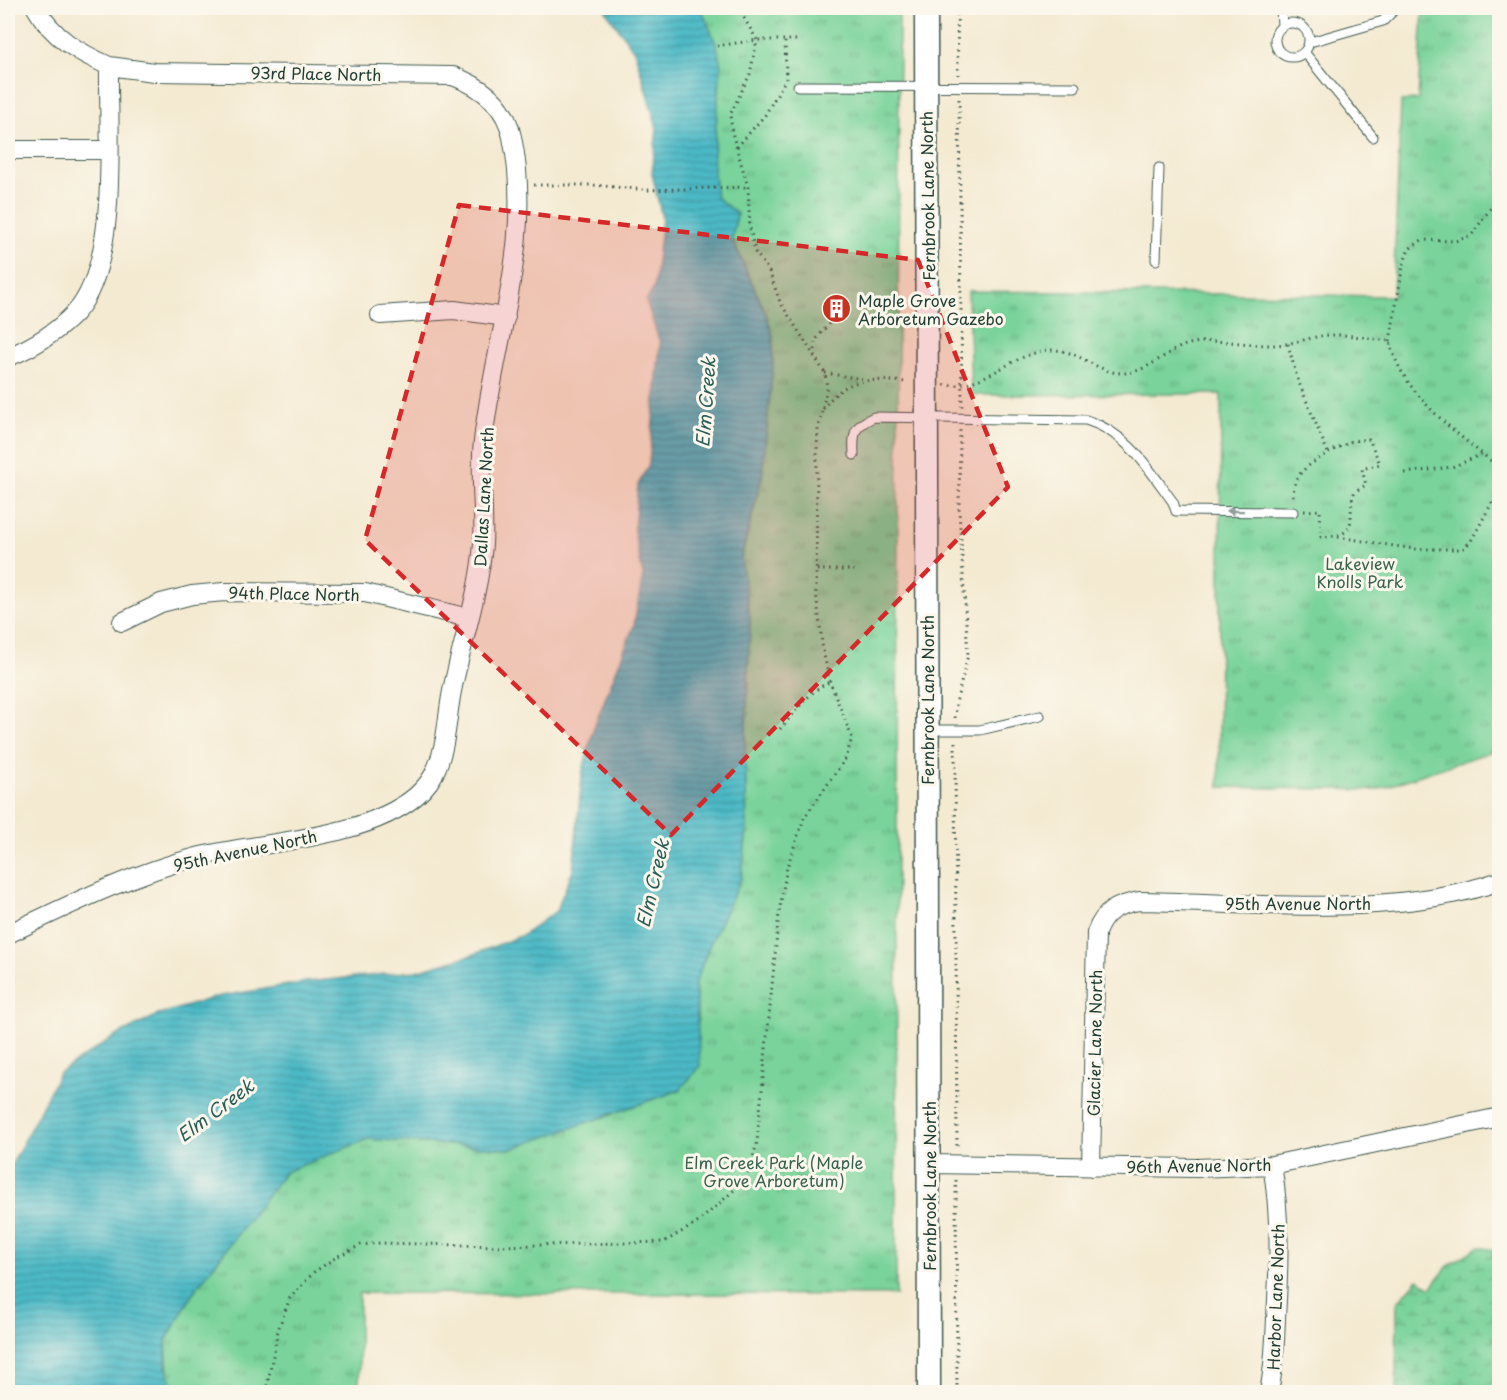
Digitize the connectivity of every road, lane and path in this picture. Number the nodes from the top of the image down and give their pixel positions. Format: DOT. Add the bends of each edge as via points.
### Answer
graph roads {
  1 [pos="36,8"];
  2 [pos="738,8"];
  3 [pos="926,8"];
  4 [pos="957,8"];
  5 [pos="1281,8"];
  6 [pos="1396,8"];
  7 [pos="1282,26"];
  8 [pos="758,40"];
  9 [pos="785,40"];
  10 [pos="798,40"];
  11 [pos="1310,42"];
  12 [pos="717,46"];
  13 [pos="1304,52"];
  14 [pos="109,66"];
  15 [pos="798,87"];
  16 [pos="926,87"];
  17 [pos="959,87"];
  18 [pos="1076,87"];
  19 [pos="507,118"];
  20 [pos="1373,137"];
  21 [pos="737,147"];
  22 [pos="8,150"];
  23 [pos="108,150"];
  24 [pos="1159,168"];
  25 [pos="517,186"];
  26 [pos="748,187"];
  27 [pos="1500,195"];
  28 [pos="1156,260"];
  29 [pos="380,315"];
  30 [pos="506,317"];
  31 [pos="834,317"];
  32 [pos="1390,340"];
  33 [pos="1288,344"];
  34 [pos="8,357"];
  35 [pos="815,357"];
  36 [pos="825,373"];
  37 [pos="864,379"];
  38 [pos="910,382"];
  39 [pos="951,385"];
  40 [pos="962,386"];
  41 [pos="822,410"];
  42 [pos="928,417"];
  43 [pos="961,418"];
  44 [pos="1328,453"];
  45 [pos="1483,454"];
  46 [pos="854,455"];
  47 [pos="1500,468"];
  48 [pos="1405,473"];
  49 [pos="1500,488"];
  50 [pos="1293,512"];
  51 [pos="1338,537"];
  52 [pos="817,570"];
  53 [pos="854,570"];
  54 [pos="469,618"];
  55 [pos="122,622"];
  56 [pos="830,682"];
  57 [pos="1040,716"];
  58 [pos="780,729"];
  59 [pos="927,730"];
  60 [pos="955,731"];
  61 [pos="416,796"];
  62 [pos="1500,881"];
  63 [pos="1101,921"];
  64 [pos="8,934"];
  65 [pos="1500,1117"];
  66 [pos="929,1164"];
  67 [pos="957,1165"];
  68 [pos="1272,1165"];
  69 [pos="1091,1167"];
  70 [pos="266,1392"];
  71 [pos="929,1392"];
  72 [pos="957,1392"];
  73 [pos="1269,1392"];
  1 -- 14 [label="street, 93rd Place North" via="66,44"];
  2 -- 8 [label="path"];
  3 -- 16 [label="street, Fernbrook Lane North"];
  4 -- 17 [label="path"];
  5 -- 7 [label="lane"];
  6 -- 11 [label="lane" via="1383,21"];
  7 -- 11 [label="lane" via="1293,22 1304,27"];
  7 -- 13 [label="lane" via="1275,35 1279,51 1288,57"];
  8 -- 9 [label="path"];
  8 -- 12 [label="path"];
  8 -- 21 [label="path" via="750,74 730,115"];
  9 -- 10 [label="path"];
  9 -- 21 [label="path" via="786,79 765,115"];
  11 -- 13 [label="lane"];
  13 -- 20 [label="lane"];
  14 -- 19 [label="street, 93rd Place North" via="154,72 453,76 487,93"];
  14 -- 23 [label="street"];
  15 -- 16 [label="lane"];
  16 -- 17 [label="lane"];
  16 -- 42 [label="street, Fernbrook Lane North"];
  17 -- 18 [label="lane"];
  17 -- 40 [label="path"];
  19 -- 25 [label="street, Dallas Lane North" via="516,157"];
  21 -- 26 [label="path"];
  22 -- 23 [label="street"];
  23 -- 34 [label="street" via="104,248 94,280 77,311 52,333"];
  24 -- 28 [label="lane"];
  25 -- 26 [label="path" via="592,185 648,190"];
  25 -- 30 [label="street, Dallas Lane North" via="514,263"];
  26 -- 35 [label="path" via="755,252 769,271 780,302"];
  27 -- 32 [label="path" via="1471,236 1455,241 1422,240 1409,249"];
  29 -- 30 [label="street" via="454,310"];
  30 -- 54 [label="street, Dallas Lane North" via="483,441 483,544"];
  31 -- 35 [label="path" via="815,341"];
  32 -- 33 [label="path" via="1329,335"];
  32 -- 45 [label="path" via="1407,382"];
  33 -- 40 [label="path" via="1193,343 1179,347 1144,369 1124,373 1102,369 1064,351 1041,351"];
  33 -- 44 [label="path" via="1296,378"];
  35 -- 36 [label="path"];
  36 -- 37 [label="path"];
  36 -- 41 [label="path" via="827,388"];
  37 -- 38 [label="path"];
  37 -- 41 [label="path" via="839,391"];
  39 -- 40 [label="path"];
  40 -- 43 [label="path"];
  41 -- 52 [label="path" via="817,449"];
  42 -- 43 [label="lane"];
  42 -- 46 [label="lane" via="883,416 860,423 854,433"];
  42 -- 59 [label="street, Fernbrook Lane North"];
  50 -- 43 [label="lane, one-way" via="1176,511 1133,448 1104,425 1086,420"];
  43 -- 60 [label="path" via="958,510 968,655 956,703"];
  44 -- 50 [label="path" via="1296,477"];
  44 -- 51 [label="path" via="1352,441 1369,439 1380,464 1362,469 1366,485 1355,491 1353,518"];
  45 -- 47 [label="path"];
  45 -- 48 [label="path" via="1452,467"];
  49 -- 51 [label="path" via="1471,541 1462,549 1414,549"];
  50 -- 51 [label="path" via="1320,510 1321,537"];
  52 -- 53 [label="path"];
  52 -- 56 [label="path" via="816,592"];
  54 -- 55 [label="street, 94th Place North" via="365,593 224,592 161,603"];
  54 -- 61 [label="street, Dallas Lane North" via="442,753 436,770"];
  56 -- 58 [label="path" via="811,695"];
  56 -- 70 [label="path" via="849,725 851,747 804,818 789,860 779,913 755,1156 741,1184 687,1230 657,1244 380,1243 353,1248 314,1272 290,1298 278,1330"];
  57 -- 60 [label="lane" via="1010,725"];
  59 -- 60 [label="lane"];
  59 -- 66 [label="street, Fernbrook Lane North"];
  60 -- 67 [label="path"];
  61 -- 64 [label="street, 95th Avenue North" via="380,816 313,837 171,865"];
  62 -- 63 [label="street, 95th Avenue North" via="1446,896 1402,902 1347,905 1139,901 1110,910"];
  63 -- 69 [label="street, Glacier Lane North" via="1096,933"];
  65 -- 68 [label="street, 96th Avenue North"];
  66 -- 67 [label="street, 96th Avenue North"];
  66 -- 71 [label="street, Fernbrook Lane North"];
  67 -- 69 [label="street, 96th Avenue North"];
  67 -- 72 [label="path"];
  68 -- 69 [label="street, 96th Avenue North"];
  68 -- 73 [label="street, Harbor Lane North" via="1279,1225 1279,1271"];
}
